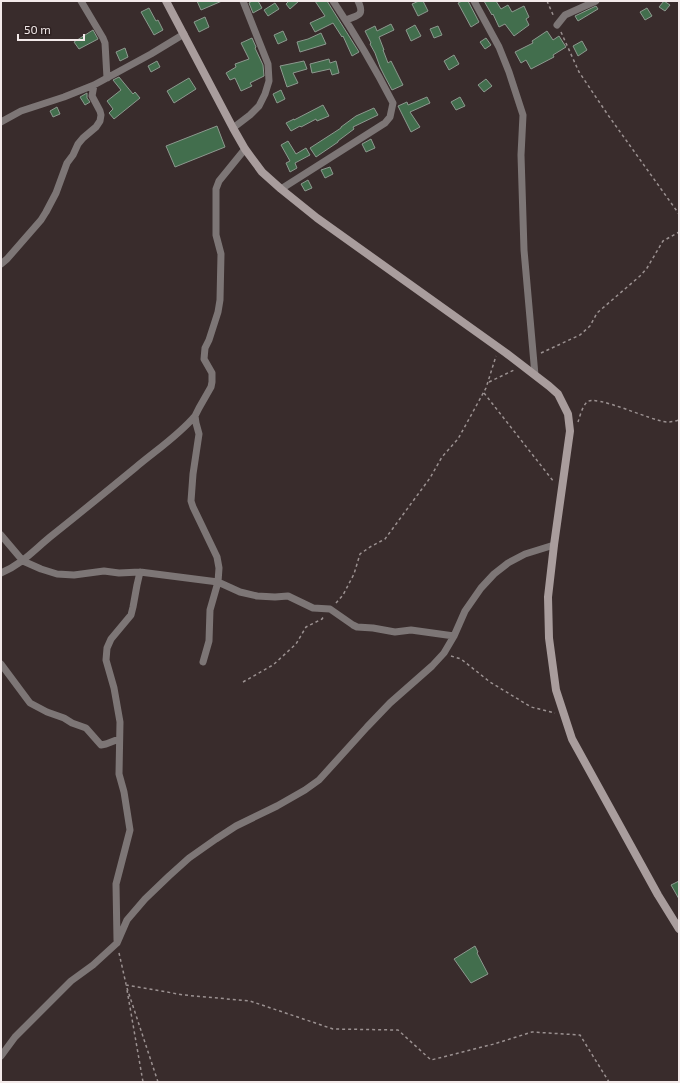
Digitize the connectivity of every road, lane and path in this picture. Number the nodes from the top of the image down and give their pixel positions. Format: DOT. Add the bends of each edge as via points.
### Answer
graph roads {
  1 [pos="80,1"];
  2 [pos="166,1"];
  3 [pos="243,1"];
  4 [pos="333,1"];
  5 [pos="358,1"];
  6 [pos="474,1"];
  7 [pos="547,1"];
  8 [pos="596,1"];
  9 [pos="346,20"];
  10 [pos="557,25"];
  11 [pos="184,34"];
  12 [pos="107,78"];
  13 [pos="94,86"];
  14 [pos="1,122"];
  15 [pos="233,128"];
  16 [pos="245,149"];
  17 [pos="281,189"];
  18 [pos="679,214"];
  19 [pos="679,232"];
  20 [pos="1,264"];
  21 [pos="498,348"];
  22 [pos="533,357"];
  23 [pos="522,366"];
  24 [pos="535,375"];
  25 [pos="488,383"];
  26 [pos="484,393"];
  27 [pos="195,416"];
  28 [pos="679,420"];
  29 [pos="570,431"];
  30 [pos="562,491"];
  31 [pos="1,535"];
  32 [pos="554,545"];
  33 [pos="23,561"];
  34 [pos="140,572"];
  35 [pos="1,573"];
  36 [pos="218,582"];
  37 [pos="330,609"];
  38 [pos="454,636"];
  39 [pos="444,653"];
  40 [pos="203,662"];
  41 [pos="1,664"];
  42 [pos="243,682"];
  43 [pos="565,715"];
  44 [pos="119,739"];
  45 [pos="679,929"];
  46 [pos="117,943"];
  47 [pos="126,985"];
  48 [pos="1,1056"];
  49 [pos="143,1082"];
  50 [pos="158,1082"];
  51 [pos="609,1082"];
  1 -- 12 [label="street" via="105,43"];
  2 -- 11 [label="main road"];
  3 -- 15 [label="street" via="268,64 269,81 259,106"];
  4 -- 9 [label="street"];
  5 -- 9 [label="street" via="361,12"];
  6 -- 22 [label="street" via="510,72 523,115 521,155 524,250"];
  7 -- 10 [label="path"];
  8 -- 10 [label="street" via="565,15"];
  9 -- 17 [label="street" via="393,103 390,118"];
  10 -- 18 [label="path" via="579,72"];
  11 -- 12 [label="street"];
  11 -- 15 [label="main road"];
  12 -- 13 [label="street"];
  13 -- 14 [label="street" via="21,111"];
  13 -- 20 [label="street" via="92,96 100,111 100,121 80,141 66,163 56,193 41,220"];
  15 -- 16 [label="main road"];
  16 -- 17 [label="main road" via="262,172"];
  16 -- 27 [label="street" via="219,181 216,189 216,235 221,254 220,300 205,348 204,359 212,373 211,387"];
  17 -- 21 [label="main road" via="317,218"];
  19 -- 22 [label="path" via="663,241 640,276 597,313 590,326 580,335"];
  21 -- 23 [label="main road"];
  21 -- 25 [label="path"];
  22 -- 24 [label="street"];
  23 -- 24 [label="main road"];
  23 -- 25 [label="path"];
  24 -- 29 [label="main road" via="558,394 568,414"];
  25 -- 26 [label="path"];
  26 -- 30 [label="path"];
  26 -- 37 [label="path" via="458,439 442,457 400,519 385,538 360,554 343,596"];
  27 -- 33 [label="street" via="182,430"];
  27 -- 36 [label="street" via="199,434 191,501 218,557"];
  28 -- 29 [label="path" via="667,422 616,405 591,400 587,402 578,422"];
  29 -- 30 [label="main road"];
  30 -- 32 [label="main road"];
  31 -- 33 [label="street"];
  32 -- 38 [label="street" via="525,554 494,574 465,610"];
  32 -- 43 [label="main road" via="548,597 549,638 556,690"];
  33 -- 34 [label="street" via="57,574"];
  33 -- 35 [label="street"];
  34 -- 36 [label="street"];
  34 -- 44 [label="street" via="131,615 107,648 106,660 120,722"];
  36 -- 37 [label="street" via="240,592 257,596 288,596 313,608"];
  36 -- 40 [label="street" via="210,610 209,641"];
  37 -- 38 [label="street" via="357,627 395,632 411,630"];
  37 -- 42 [label="path" via="322,618 306,627 296,644 273,665"];
  38 -- 39 [label="street"];
  39 -- 43 [label="path" via="461,659 490,682 531,707"];
  39 -- 46 [label="street" via="386,708 314,783 278,806 236,826 189,858 145,899 127,920"];
  41 -- 44 [label="street" via="34,706 86,728 101,744"];
  43 -- 45 [label="main road" via="572,739"];
  44 -- 46 [label="street" via="119,774 130,830 116,884"];
  46 -- 47 [label="path"];
  46 -- 48 [label="street" via="71,982 15,1037"];
  47 -- 49 [label="path"];
  47 -- 50 [label="path"];
  47 -- 51 [label="path" via="184,995 250,1001 333,1029 398,1030 431,1060 532,1032 580,1035"];
}
